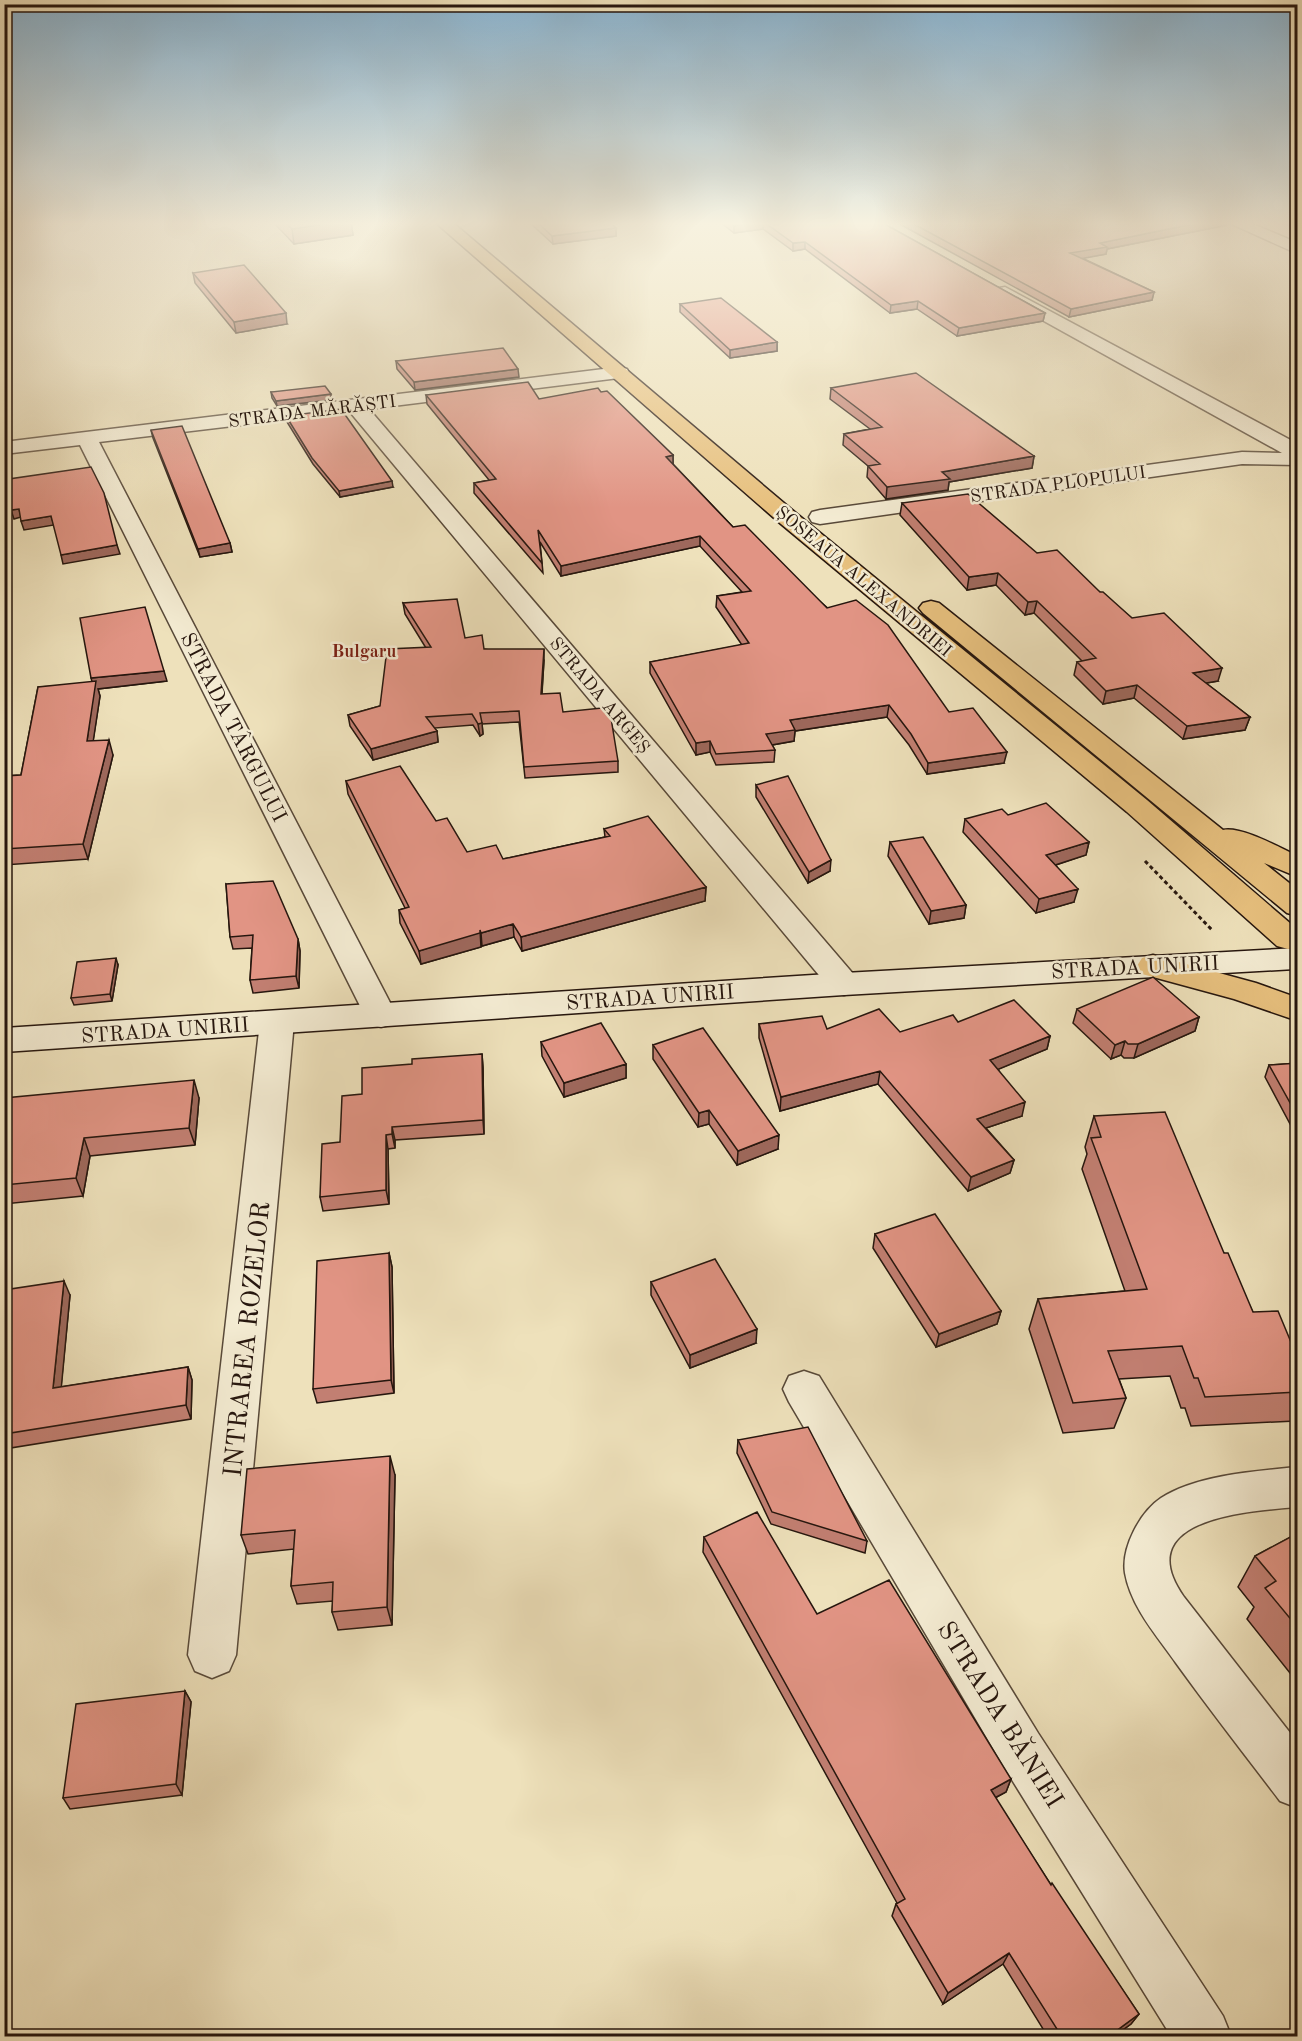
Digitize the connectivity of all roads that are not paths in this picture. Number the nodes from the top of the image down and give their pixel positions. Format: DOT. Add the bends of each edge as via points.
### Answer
graph roads {
  1 [pos="567,317"];
  2 [pos="579,317"];
  3 [pos="1051,317"];
  4 [pos="599,334"];
  5 [pos="630,365"];
  6 [pos="356,406"];
  7 [pos="696,413"];
  8 [pos="87,439"];
  9 [pos="4,448"];
  10 [pos="1298,453"];
  11 [pos="1298,459"];
  12 [pos="811,510"];
  13 [pos="1205,831"];
  14 [pos="1298,868"];
  15 [pos="1298,906"];
  16 [pos="1294,947"];
  17 [pos="1153,966"];
  18 [pos="844,984"];
  19 [pos="1298,1010"];
  20 [pos="381,1016"];
  21 [pos="277,1022"];
  22 [pos="4,1040"];
  23 [pos="804,1389"];
  24 [pos="1298,1487"];
  25 [pos="212,1655"];
  26 [pos="1298,1783"];
  27 [pos="1203,2037"];
  1 -- 5 [label="highway, ȘOSEAUA ALEXANDRIEI"];
  2 -- 4 [label="highway"];
  3 -- 10 [label="street"];
  5 -- 6 [label="street, STRADA MĂRĂȘTI"];
  5 -- 7 [label="highway, ȘOSEAUA ALEXANDRIEI"];
  5 -- 16 [label="highway, ȘOSEAUA ALEXANDRIEI" via="789,519 1137,806"];
  6 -- 8 [label="street, STRADA MĂRĂȘTI"];
  6 -- 18 [label="street, STRADA ARGEȘ"];
  8 -- 9 [label="street, STRADA MĂRĂȘTI"];
  8 -- 20 [label="street, STRADA TÂRGULUI"];
  11 -- 12 [label="street, STRADA PLOPULUI" via="1242,458"];
  12 -- 13 [label="highway, ȘOSEAUA ALEXANDRIEI"];
  13 -- 14 [label="highway" via="1246,843"];
  13 -- 15 [label="highway, ȘOSEAUA ALEXANDRIEI"];
  16 -- 17 [label="street, STRADA UNIRII" via="1238,962"];
  17 -- 18 [label="street, STRADA UNIRII"];
  17 -- 19 [label="highway"];
  18 -- 20 [label="street, STRADA UNIRII"];
  20 -- 21 [label="street, STRADA UNIRII"];
  21 -- 22 [label="street, STRADA UNIRII"];
  21 -- 25 [label="street, INTRAREA ROZELOR"];
  23 -- 27 [label="street, STRADA BĂNIEI" via="1021,1750"];
  24 -- 26 [label="street" via="1196,1504 1179,1511 1156,1535 1147,1567 1157,1596"];
}
